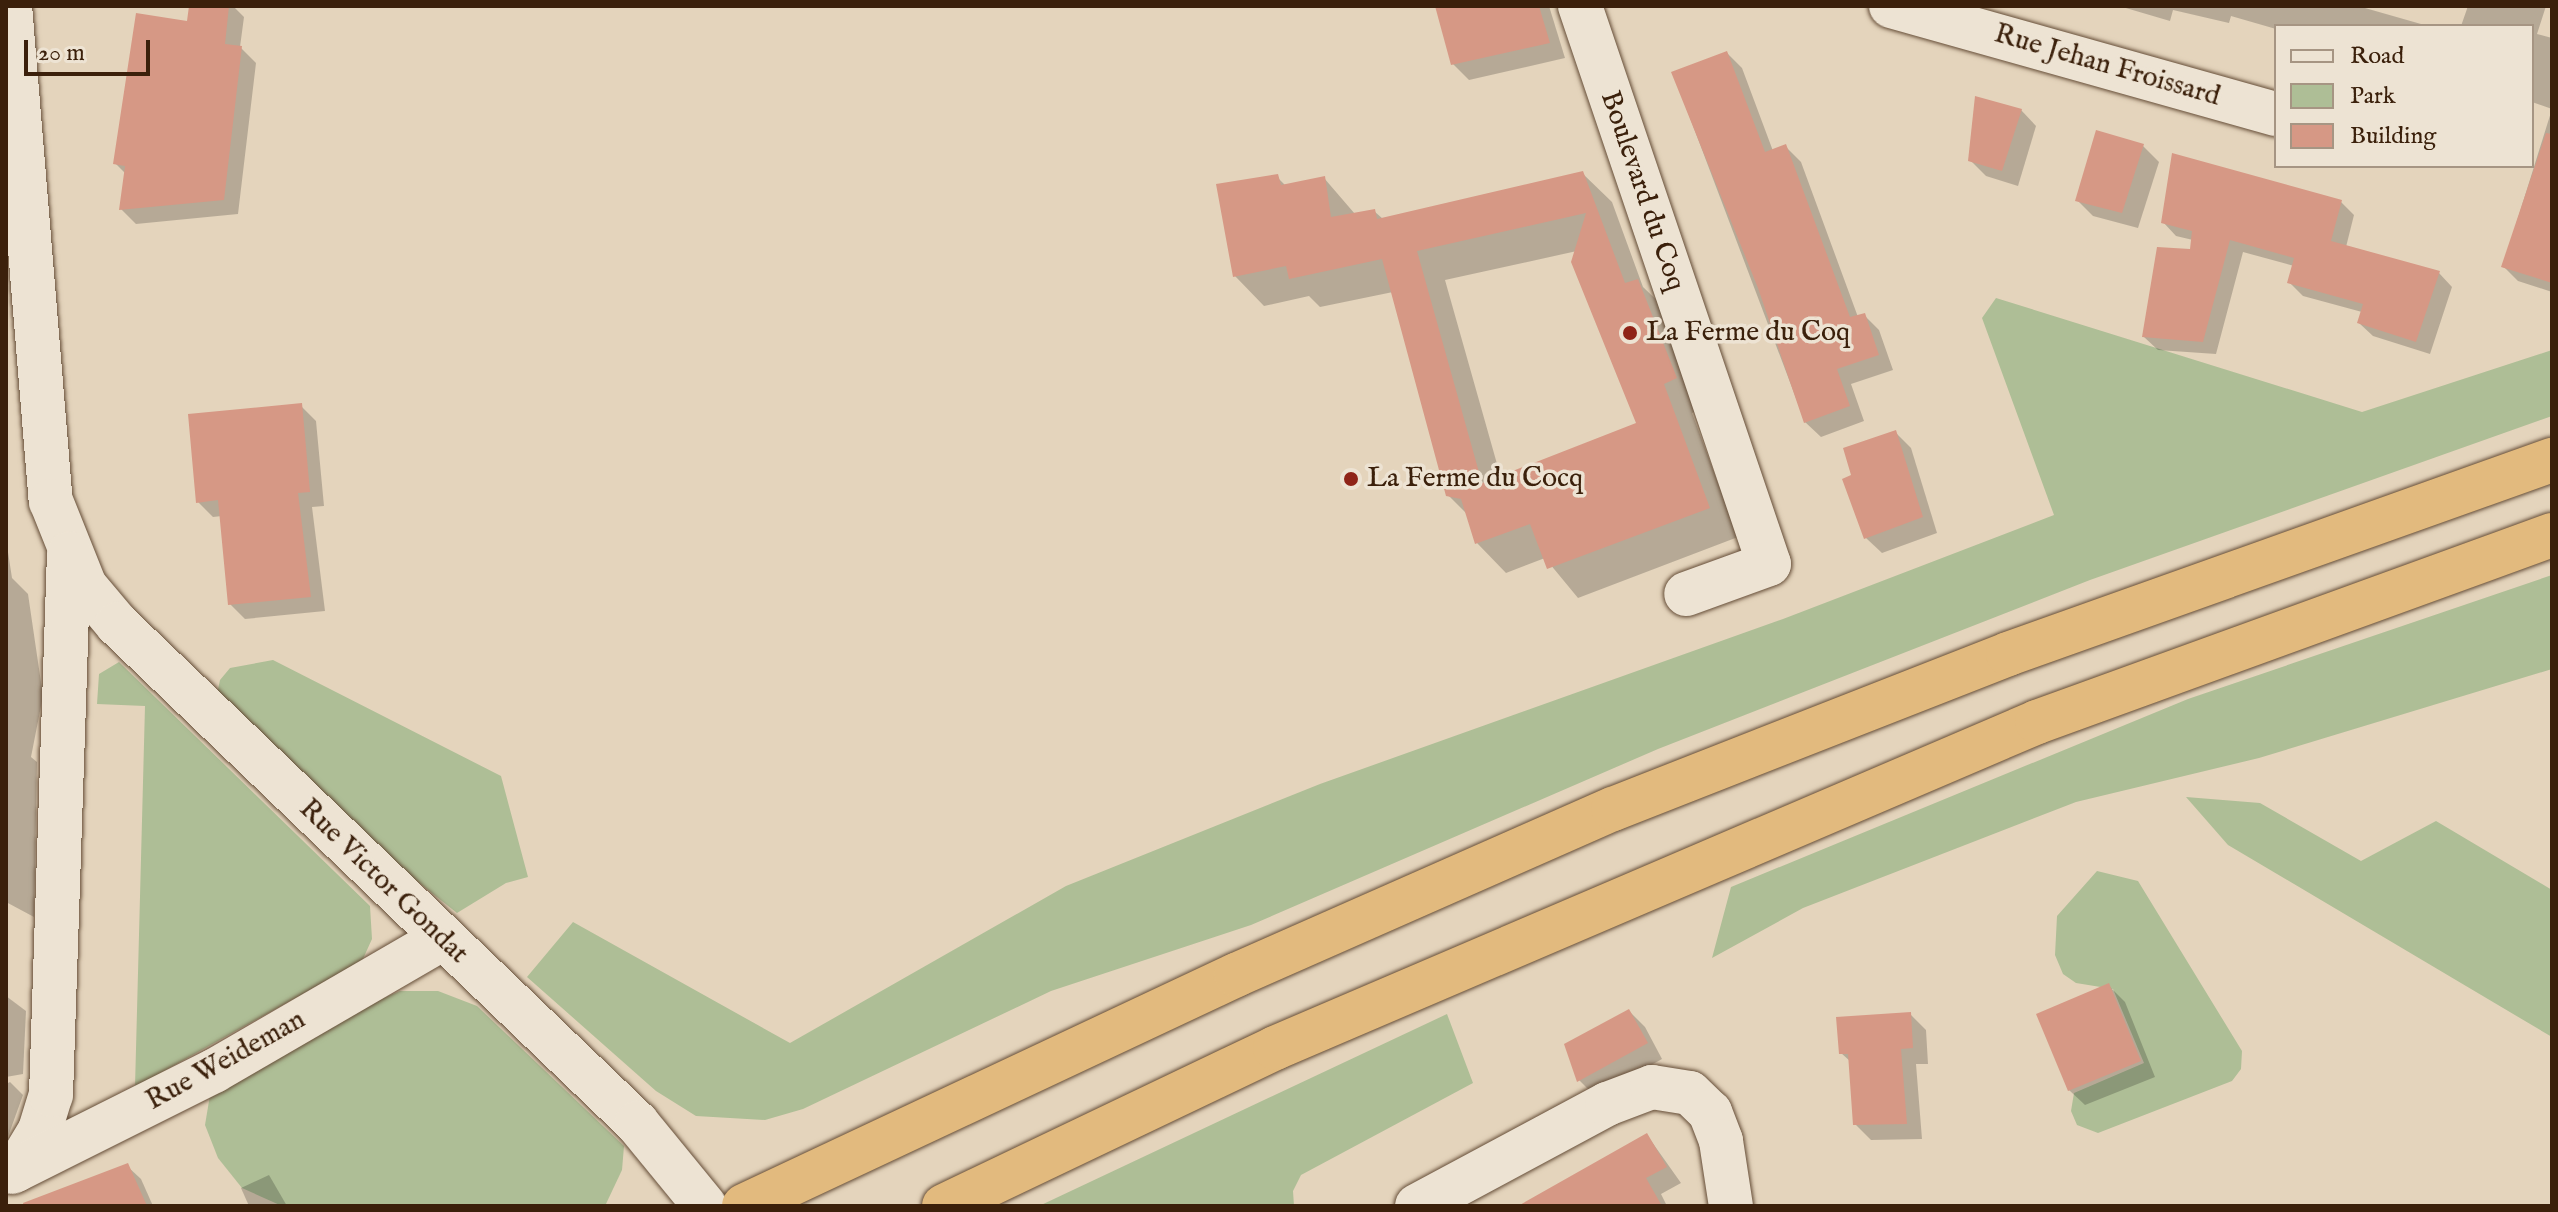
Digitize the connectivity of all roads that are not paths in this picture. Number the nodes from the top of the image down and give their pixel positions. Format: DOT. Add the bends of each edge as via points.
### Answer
graph roads {
  1 [pos="10,6"];
  2 [pos="1580,6"];
  3 [pos="1891,6"];
  4 [pos="2274,113"];
  5 [pos="2552,460"];
  6 [pos="2552,535"];
  7 [pos="69,553"];
  8 [pos="1686,594"];
  9 [pos="442,939"];
  10 [pos="11,1173"];
  11 [pos="705,1206"];
  12 [pos="744,1206"];
  13 [pos="944,1206"];
  14 [pos="1417,1206"];
  15 [pos="1731,1206"];
  1 -- 7 [label="street, Rue Victor Gondat" via="51,501"];
  2 -- 8 [label="street, Boulevard du Coq" via="1769,564"];
  3 -- 4 [label="street, Rue Jehan Froissard"];
  5 -- 12 [label="highway" via="2022,648 1613,809 1222,982"];
  6 -- 13 [label="highway" via="2008,734 1275,1048"];
  7 -- 9 [label="street, Rue Victor Gondat" via="99,606"];
  7 -- 10 [label="street, Rue Victor Gondat" via="51,1095 40,1130"];
  9 -- 10 [label="street, Rue Weideman" via="214,1071"];
  9 -- 11 [label="street, Rue Victor Gondat" via="637,1123"];
  14 -- 15 [label="street" via="1638,1091 1666,1087 1690,1093 1716,1126"];
}
